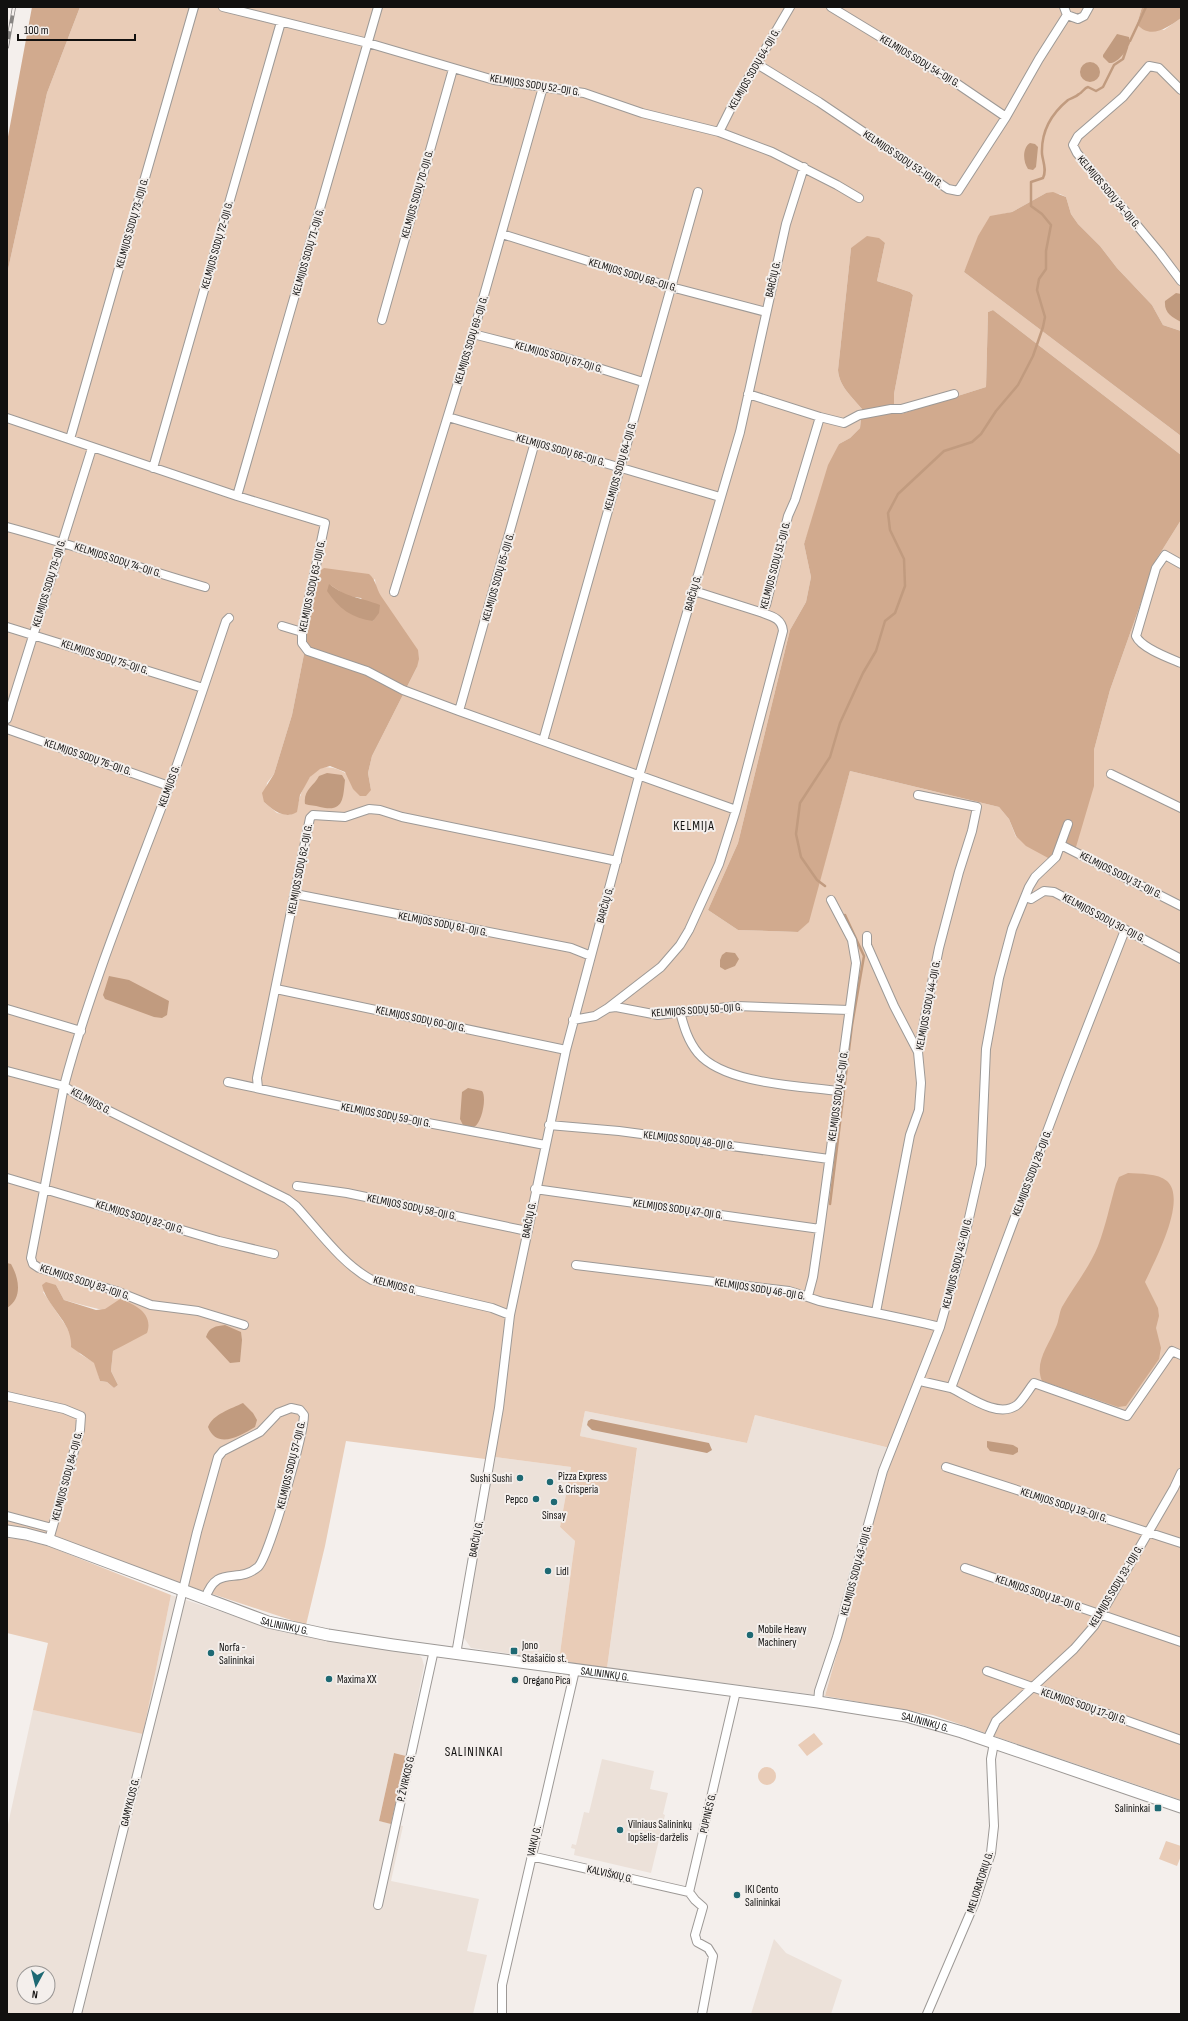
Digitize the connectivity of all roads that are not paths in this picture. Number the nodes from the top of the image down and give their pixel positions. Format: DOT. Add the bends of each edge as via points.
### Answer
graph roads {
  1 [pos="194,7"];
  2 [pos="224,7"];
  3 [pos="378,7"];
  4 [pos="790,7"];
  5 [pos="831,7"];
  6 [pos="1064,7"];
  7 [pos="1089,7"];
  8 [pos="1067,15"];
  9 [pos="281,22"];
  10 [pos="368,43"];
  11 [pos="757,64"];
  12 [pos="453,69"];
  13 [pos="543,87"];
  14 [pos="1181,90"];
  15 [pos="1006,118"];
  16 [pos="719,132"];
  17 [pos="804,167"];
  18 [pos="698,192"];
  19 [pos="859,198"];
  20 [pos="502,234"];
  21 [pos="1181,281"];
  22 [pos="670,286"];
  23 [pos="766,312"];
  24 [pos="382,320"];
  25 [pos="473,334"];
  26 [pos="643,382"];
  27 [pos="748,394"];
  28 [pos="954,394"];
  29 [pos="448,417"];
  30 [pos="820,417"];
  31 [pos="7,418"];
  32 [pos="70,439"];
  33 [pos="536,442"];
  34 [pos="92,448"];
  35 [pos="620,467"];
  36 [pos="153,468"];
  37 [pos="237,496"];
  38 [pos="720,497"];
  39 [pos="7,527"];
  40 [pos="62,542"];
  41 [pos="1181,564"];
  42 [pos="205,587"];
  43 [pos="694,591"];
  44 [pos="394,592"];
  45 [pos="760,612"];
  46 [pos="229,618"];
  47 [pos="282,626"];
  48 [pos="7,627"];
  49 [pos="302,632"];
  50 [pos="33,636"];
  51 [pos="1181,663"];
  52 [pos="203,688"];
  53 [pos="459,711"];
  54 [pos="7,719"];
  55 [pos="7,729"];
  56 [pos="543,741"];
  57 [pos="1111,774"];
  58 [pos="639,776"];
  59 [pos="169,786"];
  60 [pos="918,795"];
  61 [pos="1181,808"];
  62 [pos="736,810"];
  63 [pos="1068,824"];
  64 [pos="1061,845"];
  65 [pos="617,861"];
  66 [pos="295,894"];
  67 [pos="1025,897"];
  68 [pos="832,900"];
  69 [pos="1181,906"];
  70 [pos="1125,930"];
  71 [pos="867,936"];
  72 [pos="591,956"];
  73 [pos="1181,959"];
  74 [pos="276,989"];
  75 [pos="608,1008"];
  76 [pos="7,1010"];
  77 [pos="849,1010"];
  78 [pos="680,1012"];
  79 [pos="573,1020"];
  80 [pos="81,1031"];
  81 [pos="566,1050"];
  82 [pos="918,1052"];
  83 [pos="7,1071"];
  84 [pos="228,1082"];
  85 [pos="64,1086"];
  86 [pos="258,1088"];
  87 [pos="838,1090"];
  88 [pos="549,1126"];
  89 [pos="545,1144"];
  90 [pos="829,1159"];
  91 [pos="7,1178"];
  92 [pos="297,1186"];
  93 [pos="45,1189"];
  94 [pos="535,1189"];
  95 [pos="820,1229"];
  96 [pos="527,1231"];
  97 [pos="274,1254"];
  98 [pos="576,1265"];
  99 [pos="808,1296"];
  100 [pos="876,1312"];
  101 [pos="510,1315"];
  102 [pos="244,1325"];
  103 [pos="940,1327"];
  104 [pos="1181,1355"];
  105 [pos="920,1381"];
  106 [pos="951,1388"];
  107 [pos="7,1396"];
  108 [pos="946,1467"];
  109 [pos="1181,1472"];
  110 [pos="7,1516"];
  111 [pos="52,1528"];
  112 [pos="7,1531"];
  113 [pos="1148,1532"];
  114 [pos="49,1540"];
  115 [pos="1181,1543"];
  116 [pos="965,1568"];
  117 [pos="183,1591"];
  118 [pos="206,1599"];
  119 [pos="1101,1614"];
  120 [pos="1181,1642"];
  121 [pos="434,1650"];
  122 [pos="456,1654"];
  123 [pos="575,1670"];
  124 [pos="987,1671"];
  125 [pos="1032,1688"];
  126 [pos="736,1691"];
  127 [pos="818,1702"];
  128 [pos="1181,1740"];
  129 [pos="990,1741"];
  130 [pos="1181,1807"];
  131 [pos="531,1856"];
  132 [pos="688,1892"];
  133 [pos="378,1905"];
  134 [pos="77,2014"];
  135 [pos="502,2014"];
  136 [pos="702,2014"];
  137 [pos="927,2014"];
  1 -- 32 [label="street, KELMIJOS SODŲ 73-IOJI G."];
  2 -- 9 [label="street, KELMIJOS SODŲ 52-OJI G."];
  3 -- 10 [label="street, KELMIJOS SODŲ 71-OJI G."];
  4 -- 11 [label="street, KELMIJOS SODŲ 64-OJI G."];
  5 -- 15 [label="street, KELMIJOS SODŲ 54-OJI G." via="956,83"];
  6 -- 8 [label="street"];
  7 -- 8 [label="street" via="1082,18"];
  8 -- 15 [label="street, KELMIJOS SODŲ 53-IOJI G."];
  9 -- 10 [label="street, KELMIJOS SODŲ 52-OJI G."];
  9 -- 36 [label="street, KELMIJOS SODŲ 72-OJI G."];
  10 -- 12 [label="street, KELMIJOS SODŲ 52-OJI G."];
  10 -- 37 [label="street, KELMIJOS SODŲ 71-OJI G."];
  11 -- 15 [label="street, KELMIJOS SODŲ 53-IOJI G." via="953,191 961,189"];
  11 -- 16 [label="street, KELMIJOS SODŲ 64-OJI G."];
  12 -- 13 [label="street, KELMIJOS SODŲ 52-OJI G." via="494,80"];
  12 -- 24 [label="street, KELMIJOS SODŲ 70-OJI G."];
  13 -- 16 [label="street, KELMIJOS SODŲ 52-OJI G." via="584,93 642,113"];
  13 -- 20 [label="street, KELMIJOS SODŲ 69-OJI G."];
  14 -- 21 [label="street, KELMIJOS SODŲ 34-OJI G." via="1158,68 1149,66 1123,96 1078,136 1073,145"];
  16 -- 17 [label="street, KELMIJOS SODŲ 52-OJI G."];
  17 -- 19 [label="street, KELMIJOS SODŲ 52-OJI G."];
  17 -- 23 [label="street, BARČIŲ G." via="786,224"];
  18 -- 22 [label="street, KELMIJOS SODŲ 64-OJI G."];
  20 -- 22 [label="street, KELMIJOS SODŲ 68-OJI G."];
  20 -- 25 [label="street, KELMIJOS SODŲ 69-OJI G."];
  22 -- 23 [label="street, KELMIJOS SODŲ 68-OJI G."];
  22 -- 26 [label="street, KELMIJOS SODŲ 64-OJI G."];
  23 -- 27 [label="street, BARČIŲ G."];
  25 -- 26 [label="street, KELMIJOS SODŲ 67-OJI G." via="560,356"];
  25 -- 29 [label="street, KELMIJOS SODŲ 69-OJI G."];
  26 -- 35 [label="street, KELMIJOS SODŲ 64-OJI G."];
  27 -- 30 [label="street"];
  27 -- 38 [label="street, BARČIŲ G." via="740,432"];
  28 -- 30 [label="street" via="901,410 891,409 859,415 844,423"];
  29 -- 33 [label="street, KELMIJOS SODŲ 66-OJI G."];
  29 -- 44 [label="street, KELMIJOS SODŲ 69-OJI G."];
  30 -- 45 [label="street, KELMIJOS SODŲ 51-OJI G." via="796,500 788,516 766,605"];
  31 -- 32 [label="street, KELMIJOS SODŲ 63-IOJI G."];
  32 -- 34 [label="street, KELMIJOS SODŲ 63-IOJI G."];
  33 -- 35 [label="street, KELMIJOS SODŲ 66-OJI G."];
  33 -- 53 [label="street, KELMIJOS SODŲ 65-OJI G."];
  34 -- 36 [label="street, KELMIJOS SODŲ 63-IOJI G."];
  34 -- 40 [label="street, KELMIJOS SODŲ 79-OJI G."];
  35 -- 38 [label="street, KELMIJOS SODŲ 66-OJI G."];
  35 -- 56 [label="street, KELMIJOS SODŲ 64-OJI G."];
  36 -- 37 [label="street, KELMIJOS SODŲ 63-IOJI G."];
  37 -- 49 [label="street, KELMIJOS SODŲ 63-IOJI G." via="325,523"];
  38 -- 43 [label="street, BARČIŲ G."];
  39 -- 40 [label="street, KELMIJOS SODŲ 74-OJI G."];
  40 -- 42 [label="street, KELMIJOS SODŲ 74-OJI G."];
  40 -- 50 [label="street, KELMIJOS SODŲ 79-OJI G."];
  41 -- 51 [label="street" via="1165,555 1156,568 1136,636 1138,641"];
  43 -- 45 [label="street"];
  43 -- 58 [label="street, BARČIŲ G."];
  45 -- 62 [label="street, KELMIJOS SODŲ 51-OJI G." via="778,619 783,631"];
  46 -- 52 [label="street, KELMIJOS G."];
  47 -- 49 [label="street"];
  48 -- 50 [label="street, KELMIJOS SODŲ 75-OJI G."];
  49 -- 53 [label="street, KELMIJOS SODŲ 63-IOJI G." via="302,643 308,651 367,671 404,690"];
  50 -- 52 [label="street, KELMIJOS SODŲ 75-OJI G."];
  50 -- 54 [label="street, KELMIJOS SODŲ 79-OJI G."];
  52 -- 59 [label="street, KELMIJOS G."];
  53 -- 56 [label="street, KELMIJOS SODŲ 63-IOJI G."];
  55 -- 59 [label="street, KELMIJOS SODŲ 76-OJI G."];
  56 -- 58 [label="street, KELMIJOS SODŲ 63-IOJI G."];
  57 -- 61 [label="street"];
  58 -- 62 [label="street"];
  58 -- 65 [label="street, BARČIŲ G."];
  59 -- 80 [label="street, KELMIJOS G."];
  60 -- 82 [label="street, KELMIJOS SODŲ 44-OJI G." via="977,807 939,948"];
  62 -- 75 [label="street, KELMIJOS SODŲ 51-OJI G." via="719,864 680,945 661,967"];
  63 -- 64 [label="street, KELMIJOS SODŲ 43-IOJI G."];
  64 -- 67 [label="street, KELMIJOS SODŲ 43-IOJI G." via="1052,862 1035,876"];
  64 -- 69 [label="street, KELMIJOS SODŲ 31-OJI G."];
  65 -- 66 [label="street, KELMIJOS SODŲ 62-OJI G." via="380,810 369,809 345,817 317,814 310,818"];
  65 -- 72 [label="street, BARČIŲ G."];
  66 -- 72 [label="street, KELMIJOS SODŲ 61-OJI G." via="572,948"];
  66 -- 74 [label="street, KELMIJOS SODŲ 62-OJI G."];
  67 -- 70 [label="street, KELMIJOS SODŲ 30-OJI G." via="1031,899 1044,891 1054,892"];
  67 -- 103 [label="street, KELMIJOS SODŲ 43-IOJI G." via="1012,929 997,985 986,1048 981,1165 962,1249"];
  68 -- 77 [label="street, KELMIJOS SODŲ 45-OJI G." via="855,948 856,962"];
  70 -- 73 [label="street, KELMIJOS SODŲ 30-OJI G."];
  70 -- 106 [label="street, KELMIJOS SODŲ 29-OJI G."];
  71 -- 82 [label="street" via="868,945 894,1006"];
  72 -- 79 [label="street, BARČIŲ G."];
  74 -- 81 [label="street, KELMIJOS SODŲ 60-OJI G."];
  74 -- 86 [label="street, KELMIJOS SODŲ 62-OJI G." via="257,1078"];
  75 -- 78 [label="street, KELMIJOS SODŲ 50-OJI G." via="623,1008 658,1015"];
  75 -- 79 [label="street, KELMIJOS SODŲ 50-OJI G." via="594,1016"];
  76 -- 80 [label="street"];
  77 -- 78 [label="street, KELMIJOS SODŲ 50-OJI G." via="737,1006"];
  77 -- 87 [label="street, KELMIJOS SODŲ 45-OJI G."];
  78 -- 87 [label="street" via="691,1043 702,1057 713,1064 748,1079"];
  79 -- 81 [label="street, BARČIŲ G."];
  80 -- 85 [label="street, KELMIJOS G."];
  81 -- 88 [label="street, BARČIŲ G."];
  82 -- 100 [label="street, KELMIJOS SODŲ 44-OJI G." via="921,1083 918,1110 910,1136"];
  83 -- 85 [label="street"];
  84 -- 86 [label="street, KELMIJOS SODŲ 59-OJI G."];
  85 -- 93 [label="street, KELMIJOS SODŲ 83-IOJI G."];
  85 -- 101 [label="street, KELMIJOS G." via="77,1095 287,1199 359,1272 372,1280 492,1308"];
  86 -- 89 [label="street, KELMIJOS SODŲ 59-OJI G." via="364,1111"];
  87 -- 90 [label="street, KELMIJOS SODŲ 45-OJI G."];
  88 -- 89 [label="street, BARČIŲ G."];
  88 -- 90 [label="street, KELMIJOS SODŲ 48-OJI G." via="619,1131"];
  89 -- 94 [label="street, BARČIŲ G."];
  90 -- 95 [label="street, KELMIJOS SODŲ 45-OJI G."];
  91 -- 93 [label="street, KELMIJOS SODŲ 82-OJI G."];
  92 -- 96 [label="street, KELMIJOS SODŲ 58-OJI G." via="347,1193"];
  93 -- 97 [label="street, KELMIJOS SODŲ 82-OJI G." via="219,1241"];
  93 -- 102 [label="street, KELMIJOS SODŲ 83-IOJI G." via="31,1258 38,1268 116,1291 152,1305 198,1311"];
  94 -- 95 [label="street, KELMIJOS SODŲ 47-OJI G."];
  94 -- 96 [label="street, BARČIŲ G."];
  95 -- 99 [label="street, KELMIJOS SODŲ 45-OJI G."];
  96 -- 101 [label="street, BARČIŲ G."];
  98 -- 99 [label="street, KELMIJOS SODŲ 46-OJI G."];
  99 -- 100 [label="street, KELMIJOS SODŲ 46-OJI G." via="826,1303"];
  100 -- 103 [label="street, KELMIJOS SODŲ 46-OJI G."];
  101 -- 122 [label="street, BARČIŲ G." via="499,1408"];
  103 -- 105 [label="street, KELMIJOS SODŲ 43-IOJI G."];
  104 -- 106 [label="street" via="1172,1351 1127,1416 1034,1383 1016,1405 1003,1409 990,1407"];
  105 -- 106 [label="street"];
  105 -- 127 [label="street, KELMIJOS SODŲ 43-IOJI G." via="883,1471"];
  107 -- 111 [label="street, KELMIJOS SODŲ 84-OJI G." via="64,1409 81,1416 80,1430"];
  108 -- 113 [label="street, KELMIJOS SODŲ 19-OJI G."];
  109 -- 113 [label="street, KELMIJOS SODŲ 33-IOJI G."];
  110 -- 111 [label="street"];
  111 -- 114 [label="street, KELMIJOS SODŲ 84-OJI G."];
  112 -- 114 [label="main road, SALININKŲ G."];
  113 -- 115 [label="street, KELMIJOS SODŲ 19-OJI G."];
  113 -- 119 [label="street, KELMIJOS SODŲ 33-IOJI G."];
  114 -- 117 [label="main road, SALININKŲ G."];
  116 -- 119 [label="street, KELMIJOS SODŲ 18-OJI G."];
  117 -- 118 [label="main road, SALININKŲ G."];
  117 -- 118 [label="street, KELMIJOS SODŲ 57-OJI G." via="220,1453 260,1432 285,1409 300,1410 304,1415 301,1432 265,1558 252,1571 217,1579 210,1587"];
  117 -- 134 [label="street, GAMYKLOS G."];
  118 -- 121 [label="main road, SALININKŲ G." via="268,1622 298,1629"];
  119 -- 120 [label="street, KELMIJOS SODŲ 18-OJI G."];
  119 -- 125 [label="street, KELMIJOS SODŲ 33-IOJI G." via="1086,1636"];
  121 -- 122 [label="main road, SALININKŲ G."];
  121 -- 133 [label="street, P. ŽVIRKOS G."];
  122 -- 123 [label="main road, SALININKŲ G."];
  123 -- 126 [label="main road, SALININKŲ G."];
  123 -- 131 [label="street, VAIKŲ G."];
  124 -- 125 [label="street, KELMIJOS SODŲ 17-OJI G."];
  125 -- 128 [label="street, KELMIJOS SODŲ 17-OJI G."];
  125 -- 129 [label="street, KELMIJOS SODŲ 33-IOJI G." via="996,1721"];
  126 -- 127 [label="main road, SALININKŲ G."];
  126 -- 132 [label="street, PUPINĖS G."];
  127 -- 129 [label="main road, SALININKŲ G." via="906,1716"];
  129 -- 130 [label="main road, SALININKŲ G."];
  129 -- 137 [label="street, MELIORATORIŲ G." via="994,1826 991,1853 975,1902"];
  131 -- 132 [label="street, KALVIŠKIŲ G."];
  131 -- 135 [label="street, VAIKŲ G." via="502,1985"];
  132 -- 136 [label="street" via="703,1907 695,1935 697,1942 708,1948 713,1956"];
}
